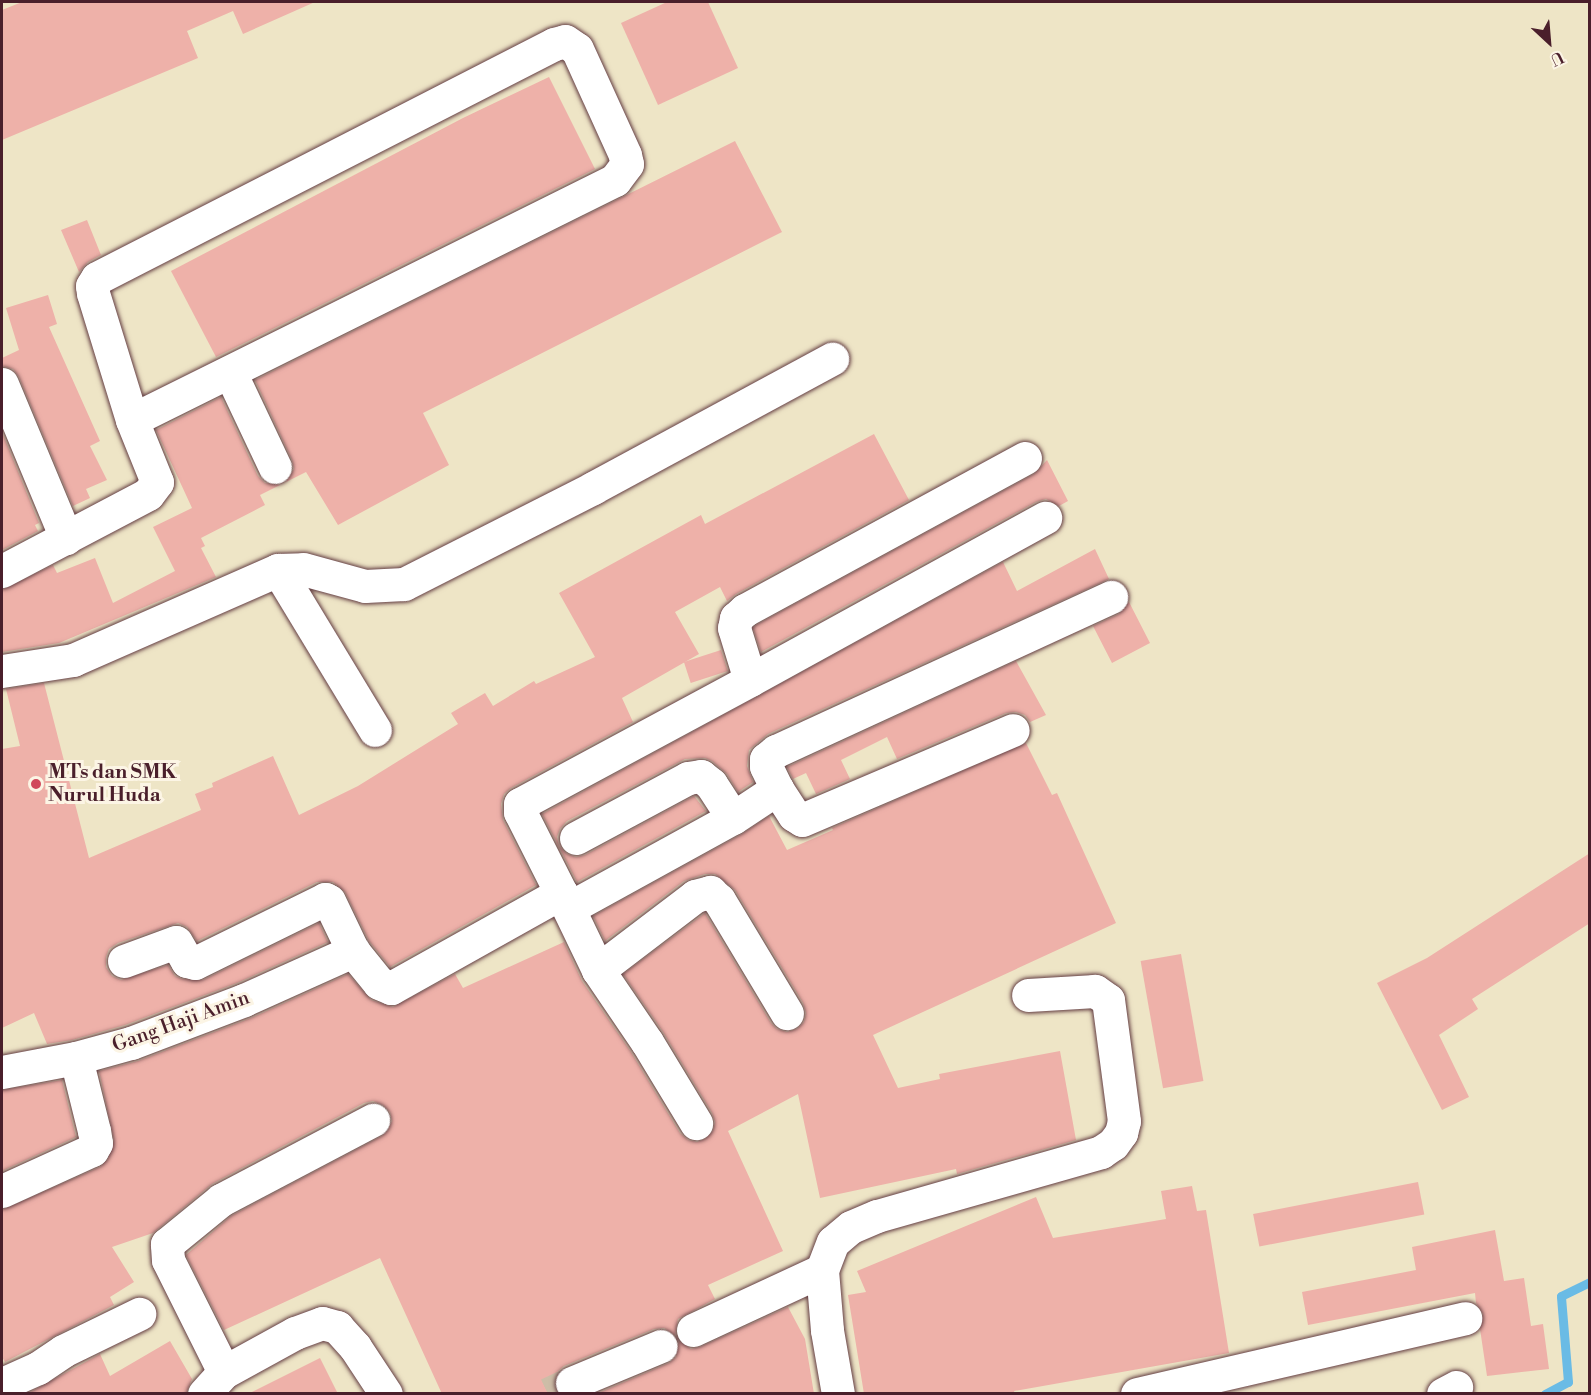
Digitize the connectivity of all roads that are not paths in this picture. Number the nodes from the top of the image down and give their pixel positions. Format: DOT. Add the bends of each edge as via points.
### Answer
graph roads {
  1 [pos="832,359"];
  2 [pos="230,372"];
  3 [pos="2,384"];
  4 [pos="132,420"];
  5 [pos="1025,458"];
  6 [pos="275,467"];
  7 [pos="1044,518"];
  8 [pos="66,538"];
  9 [pos="278,570"];
  10 [pos="2,571"];
  11 [pos="1111,597"];
  12 [pos="2,671"];
  13 [pos="750,680"];
  14 [pos="375,730"];
  15 [pos="1013,730"];
  16 [pos="777,789"];
  17 [pos="733,818"];
  18 [pos="576,838"];
  19 [pos="565,900"];
  20 [pos="353,951"];
  21 [pos="123,961"];
  22 [pos="598,970"];
  23 [pos="1028,995"];
  24 [pos="787,1012"];
  25 [pos="76,1058"];
  26 [pos="2,1069"];
  27 [pos="373,1120"];
  28 [pos="696,1122"];
  29 [pos="2,1191"];
  30 [pos="822,1270"];
  31 [pos="139,1314"];
  32 [pos="1465,1318"];
  33 [pos="693,1330"];
  34 [pos="661,1346"];
  35 [pos="214,1383"];
  36 [pos="572,1383"];
  37 [pos="2,1384"];
  38 [pos="386,1394"];
  39 [pos="838,1394"];
  40 [pos="1137,1394"];
  1 -- 9 [label="street" via="404,584 365,586 303,569"];
  2 -- 4 [label="street"];
  2 -- 4 [label="street" via="615,180 627,164 625,154 577,49 565,41 554,44 97,278 93,293"];
  2 -- 6 [label="street"];
  3 -- 8 [label="street"];
  4 -- 8 [label="street" via="157,482 155,488"];
  5 -- 13 [label="street" via="745,610 736,618 734,628"];
  7 -- 13 [label="street"];
  8 -- 10 [label="street"];
  9 -- 12 [label="street" via="73,660"];
  9 -- 14 [label="street"];
  11 -- 16 [label="street" via="770,755 766,766"];
  13 -- 19 [label="street" via="520,804 520,812"];
  15 -- 16 [label="street" via="802,820 794,815"];
  16 -- 17 [label="street"];
  17 -- 18 [label="street" via="711,784 701,776 688,778"];
  17 -- 19 [label="street"];
  19 -- 20 [label="street" via="391,988 379,983"];
  19 -- 22 [label="street"];
  20 -- 21 [label="street" via="326,899 195,963 187,961 176,942"];
  20 -- 25 [label="street, Gang Haji Amin" via="184,1024"];
  22 -- 24 [label="street" via="695,896 710,892 719,900"];
  22 -- 28 [label="street"];
  23 -- 30 [label="street" via="1095,990 1108,1000 1124,1121 1113,1144 1101,1152 877,1216 851,1227 833,1242"];
  25 -- 26 [label="street, Gang Haji Amin"];
  25 -- 29 [label="street" via="96,1143 92,1150"];
  27 -- 35 [label="street" via="221,1200 167,1244 168,1260"];
  30 -- 33 [label="street"];
  30 -- 39 [label="street"];
  31 -- 37 [label="street"];
  32 -- 40 [label="street"];
  34 -- 36 [label="street"];
  35 -- 38 [label="street" via="295,1333 322,1323 337,1327 349,1340"];
}
